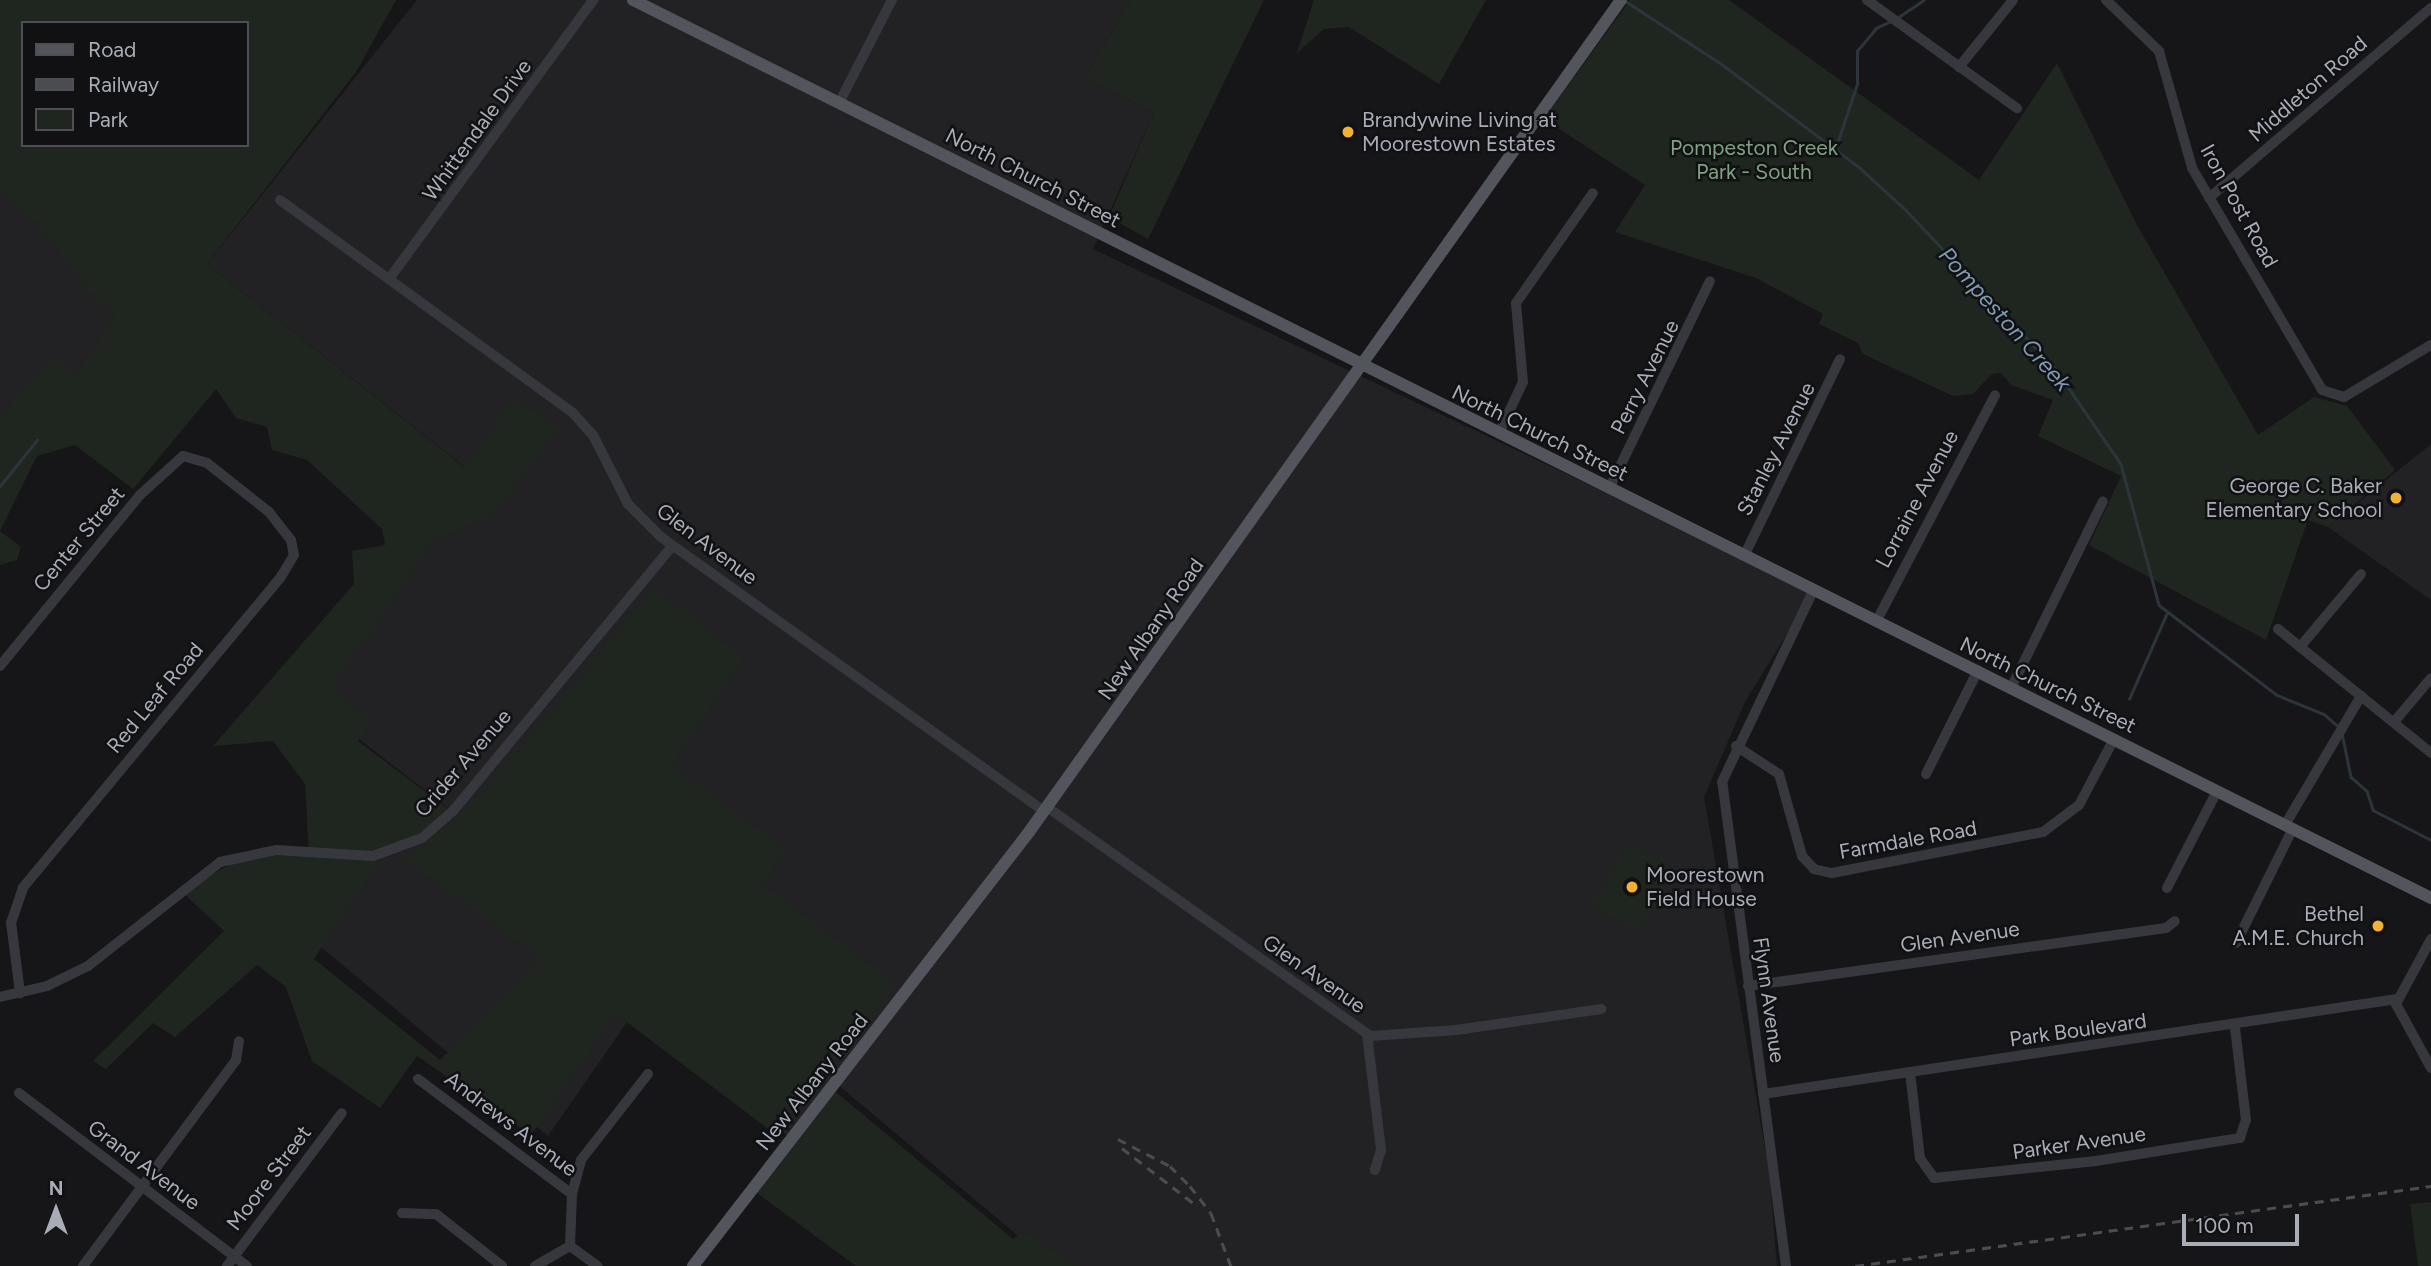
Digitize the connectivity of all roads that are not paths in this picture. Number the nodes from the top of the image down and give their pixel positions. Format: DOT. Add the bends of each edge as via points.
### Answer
graph roads {
  1 [pos="593,0"];
  2 [pos="633,0"];
  3 [pos="892,0"];
  4 [pos="1621,0"];
  5 [pos="1867,0"];
  6 [pos="2013,0"];
  7 [pos="2106,0"];
  8 [pos="2431,8"];
  9 [pos="1959,66"];
  10 [pos="839,103"];
  11 [pos="2017,108"];
  12 [pos="1593,193"];
  13 [pos="2209,198"];
  14 [pos="280,200"];
  15 [pos="389,279"];
  16 [pos="1710,281"];
  17 [pos="2431,345"];
  18 [pos="1840,359"];
  19 [pos="1358,364"];
  20 [pos="1994,395"];
  21 [pos="1499,433"];
  22 [pos="199,459"];
  23 [pos="1609,489"];
  24 [pos="2103,501"];
  25 [pos="672,546"];
  26 [pos="1744,556"];
  27 [pos="2361,574"];
  28 [pos="1813,591"];
  29 [pos="1876,622"];
  30 [pos="2278,629"];
  31 [pos="2300,647"];
  32 [pos="0,666"];
  33 [pos="1978,670"];
  34 [pos="2431,678"];
  35 [pos="2011,688"];
  36 [pos="2361,696"];
  37 [pos="2393,722"];
  38 [pos="2114,739"];
  39 [pos="1736,746"];
  40 [pos="2431,753"];
  41 [pos="1926,774"];
  42 [pos="2217,790"];
  43 [pos="1046,809"];
  44 [pos="2289,827"];
  45 [pos="2167,888"];
  46 [pos="2431,898"];
  47 [pos="2175,920"];
  48 [pos="2431,939"];
  49 [pos="2236,943"];
  50 [pos="1748,986"];
  51 [pos="20,993"];
  52 [pos="0,997"];
  53 [pos="2397,999"];
  54 [pos="1601,1009"];
  55 [pos="2235,1028"];
  56 [pos="1367,1034"];
  57 [pos="239,1041"];
  58 [pos="2431,1068"];
  59 [pos="1910,1072"];
  60 [pos="648,1074"];
  61 [pos="418,1079"];
  62 [pos="19,1093"];
  63 [pos="1763,1094"];
  64 [pos="342,1113"];
  65 [pos="1375,1170"];
  66 [pos="142,1187"];
  67 [pos="572,1194"];
  68 [pos="402,1213"];
  69 [pos="570,1246"];
  70 [pos="234,1257"];
  71 [pos="83,1266"];
  72 [pos="227,1266"];
  73 [pos="247,1266"];
  74 [pos="502,1266"];
  75 [pos="534,1266"];
  76 [pos="598,1266"];
  77 [pos="693,1266"];
  78 [pos="1786,1266"];
  1 -- 15 [label="street, Whittendale Drive"];
  2 -- 10 [label="main road, North Church Street"];
  3 -- 10 [label="street"];
  4 -- 19 [label="main road, New Albany Road"];
  5 -- 9 [label="street"];
  6 -- 9 [label="street"];
  7 -- 13 [label="street, Iron Post Road" via="2159,51 2188,158"];
  8 -- 13 [label="street, Middleton Road"];
  9 -- 11 [label="street"];
  10 -- 19 [label="main road, North Church Street"];
  12 -- 21 [label="street" via="1516,303 1523,382"];
  13 -- 17 [label="street, Iron Post Road" via="2329,396 2351,393"];
  14 -- 15 [label="street, Glen Avenue"];
  15 -- 25 [label="street, Glen Avenue" via="584,423 628,504"];
  16 -- 23 [label="street, Perry Avenue"];
  18 -- 26 [label="street, Stanley Avenue"];
  19 -- 21 [label="main road, North Church Street"];
  19 -- 43 [label="main road, New Albany Road"];
  20 -- 29 [label="street, Lorraine Avenue"];
  21 -- 23 [label="main road, North Church Street"];
  22 -- 32 [label="street, Center Street" via="183,456 163,469"];
  22 -- 51 [label="street, Red Leaf Road" via="269,512 291,540 294,555 23,888 11,922"];
  23 -- 26 [label="main road, North Church Street"];
  24 -- 35 [label="street"];
  25 -- 43 [label="street, Glen Avenue"];
  25 -- 51 [label="street, Crider Avenue" via="453,811 422,838 373,856 276,850 220,862 88,966"];
  26 -- 28 [label="main road, North Church Street"];
  27 -- 31 [label="street"];
  28 -- 29 [label="main road, North Church Street"];
  28 -- 39 [label="street, Flynn Avenue"];
  29 -- 33 [label="main road, North Church Street"];
  30 -- 31 [label="street"];
  31 -- 36 [label="street"];
  33 -- 35 [label="main road, North Church Street"];
  33 -- 41 [label="street"];
  34 -- 37 [label="street"];
  35 -- 38 [label="main road, North Church Street"];
  36 -- 37 [label="street"];
  36 -- 44 [label="street"];
  37 -- 40 [label="street"];
  38 -- 39 [label="street, Farmdale Road" via="2079,805 2043,832 1832,873 1814,869 1802,856 1779,775"];
  38 -- 42 [label="main road, North Church Street"];
  39 -- 50 [label="street, Flynn Avenue" via="1723,774 1723,797"];
  42 -- 44 [label="main road, North Church Street"];
  42 -- 45 [label="street"];
  43 -- 56 [label="street, Glen Avenue"];
  43 -- 77 [label="main road, New Albany Road"];
  44 -- 46 [label="main road, North Church Street"];
  44 -- 49 [label="street"];
  47 -- 50 [label="street, Glen Avenue" via="2166,928"];
  48 -- 53 [label="street"];
  50 -- 63 [label="street, Flynn Avenue"];
  51 -- 52 [label="street, Crider Avenue"];
  53 -- 55 [label="street, Park Boulevard"];
  53 -- 58 [label="street" via="2402,1021"];
  54 -- 56 [label="street, Glen Avenue" via="1392,1038"];
  55 -- 59 [label="street, Park Boulevard"];
  55 -- 59 [label="street, Parker Avenue" via="2246,1120 2244,1133 2235,1140 1962,1178 1938,1180 1928,1174 1920,1158"];
  56 -- 65 [label="street" via="1381,1150"];
  57 -- 66 [label="street" via="236,1060"];
  59 -- 63 [label="street, Park Boulevard"];
  60 -- 67 [label="street" via="581,1160"];
  61 -- 67 [label="street, Andrews Avenue"];
  62 -- 66 [label="street, Grand Avenue"];
  63 -- 78 [label="street, Flynn Avenue"];
  64 -- 70 [label="street, Moore Street"];
  66 -- 70 [label="street, Grand Avenue"];
  66 -- 71 [label="street"];
  67 -- 69 [label="street, Andrews Avenue"];
  68 -- 74 [label="street" via="436,1214"];
  69 -- 75 [label="street"];
  69 -- 76 [label="street"];
  70 -- 72 [label="street, Moore Street"];
  70 -- 73 [label="street, Grand Avenue"];
}
